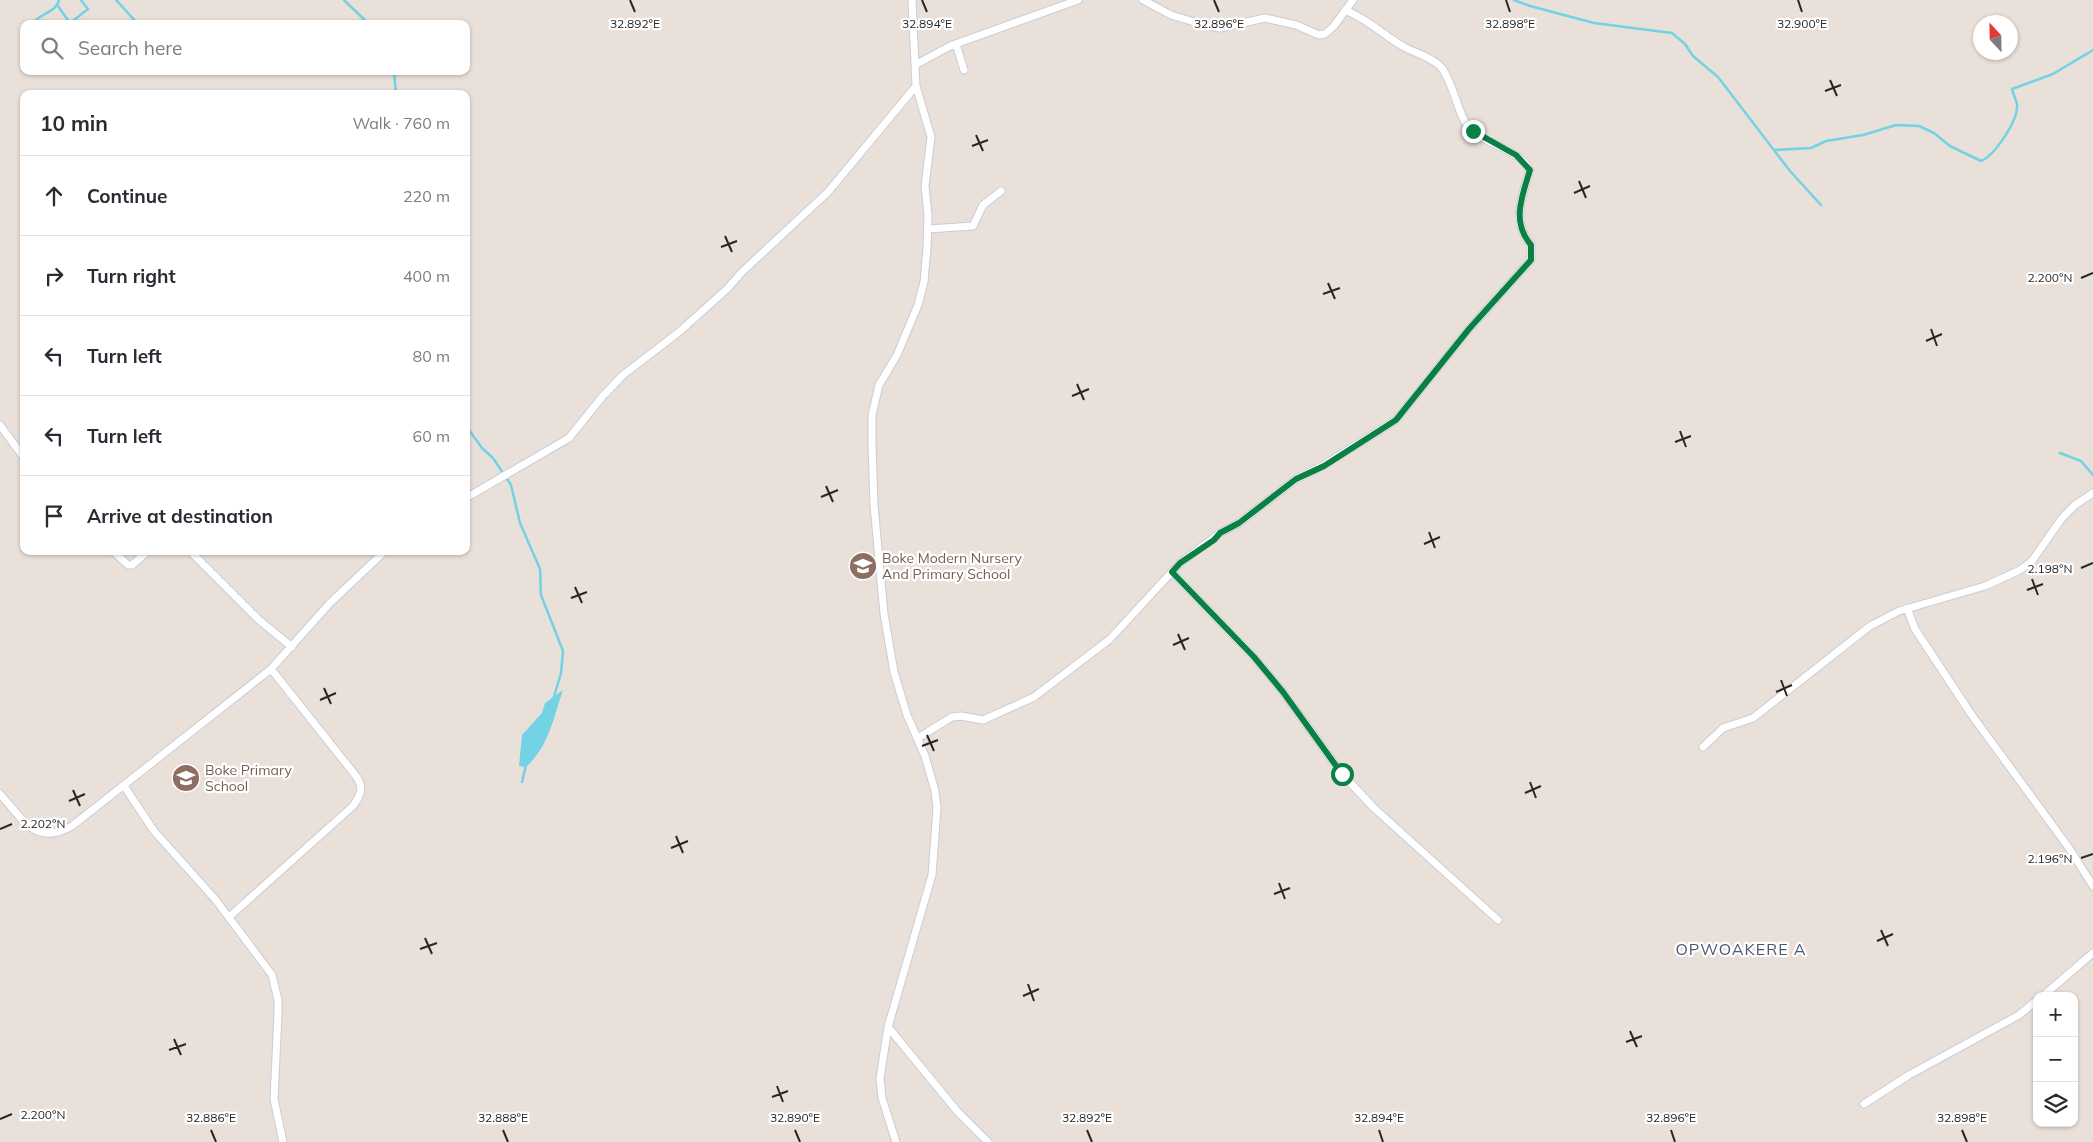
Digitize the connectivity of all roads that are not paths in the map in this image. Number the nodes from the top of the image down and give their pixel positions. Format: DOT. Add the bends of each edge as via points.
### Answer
graph roads {
  1 [pos="912,0"];
  2 [pos="1078,0"];
  3 [pos="1144,0"];
  4 [pos="1353,0"];
  5 [pos="1346,10"];
  6 [pos="956,44"];
  7 [pos="916,64"];
  8 [pos="964,70"];
  9 [pos="916,86"];
  10 [pos="1001,191"];
  11 [pos="928,230"];
  12 [pos="0,425"];
  13 [pos="20,452"];
  14 [pos="2093,493"];
  15 [pos="470,496"];
  16 [pos="117,555"];
  17 [pos="143,555"];
  18 [pos="194,555"];
  19 [pos="381,555"];
  20 [pos="1172,572"];
  21 [pos="1907,608"];
  22 [pos="292,647"];
  23 [pos="271,668"];
  24 [pos="918,738"];
  25 [pos="1703,746"];
  26 [pos="124,786"];
  27 [pos="0,794"];
  28 [pos="2093,886"];
  29 [pos="229,916"];
  30 [pos="1498,920"];
  31 [pos="2093,953"];
  32 [pos="2047,992"];
  33 [pos="2033,1003"];
  34 [pos="888,1027"];
  35 [pos="1864,1104"];
  36 [pos="284,1142"];
  37 [pos="896,1142"];
  38 [pos="988,1142"];
  1 -- 7 [label="street"];
  2 -- 6 [label="street"];
  3 -- 5 [label="street" via="1171,15 1220,28 1266,18 1296,24 1319,35 1334,26"];
  4 -- 5 [label="street"];
  5 -- 20 [label="street" via="1440,66 1469,128 1526,164 1530,170 1519,207 1520,227 1531,245 1531,260 1469,329 1396,420 1324,466 1296,479"];
  6 -- 7 [label="street"];
  6 -- 8 [label="street"];
  7 -- 9 [label="street"];
  9 -- 11 [label="street" via="930,137 925,186"];
  9 -- 15 [label="street" via="828,192 679,332 623,375 569,438"];
  10 -- 11 [label="street" via="983,205 973,226"];
  11 -- 24 [label="street" via="924,282 918,305 880,385 872,415 874,506 884,614 894,672"];
  12 -- 13 [label="street"];
  14 -- 21 [label="street" via="2062,518 2032,561 2020,570 1985,586"];
  16 -- 17 [label="street" via="132,565"];
  18 -- 22 [label="street" via="259,620"];
  19 -- 22 [label="street" via="330,603"];
  20 -- 24 [label="street" via="1110,639 1034,697 983,720 952,717"];
  20 -- 30 [label="street" via="1254,657 1349,781 1374,808"];
  21 -- 25 [label="street" via="1870,626 1752,718 1723,728"];
  21 -- 28 [label="street" via="1915,629 1971,714"];
  22 -- 23 [label="street"];
  23 -- 26 [label="street"];
  23 -- 29 [label="street" via="356,776 361,794 353,806"];
  24 -- 34 [label="street" via="935,791 937,808 932,875"];
  26 -- 27 [label="street" via="72,826 52,835 36,830 22,819"];
  26 -- 29 [label="street" via="154,831"];
  29 -- 36 [label="street" via="265,963 276,984 278,1014 274,1099"];
  31 -- 32 [label="street"];
  33 -- 35 [label="street" via="2019,1015 1909,1075"];
  34 -- 37 [label="street" via="880,1078 882,1098"];
  34 -- 38 [label="street" via="957,1111"];
}
